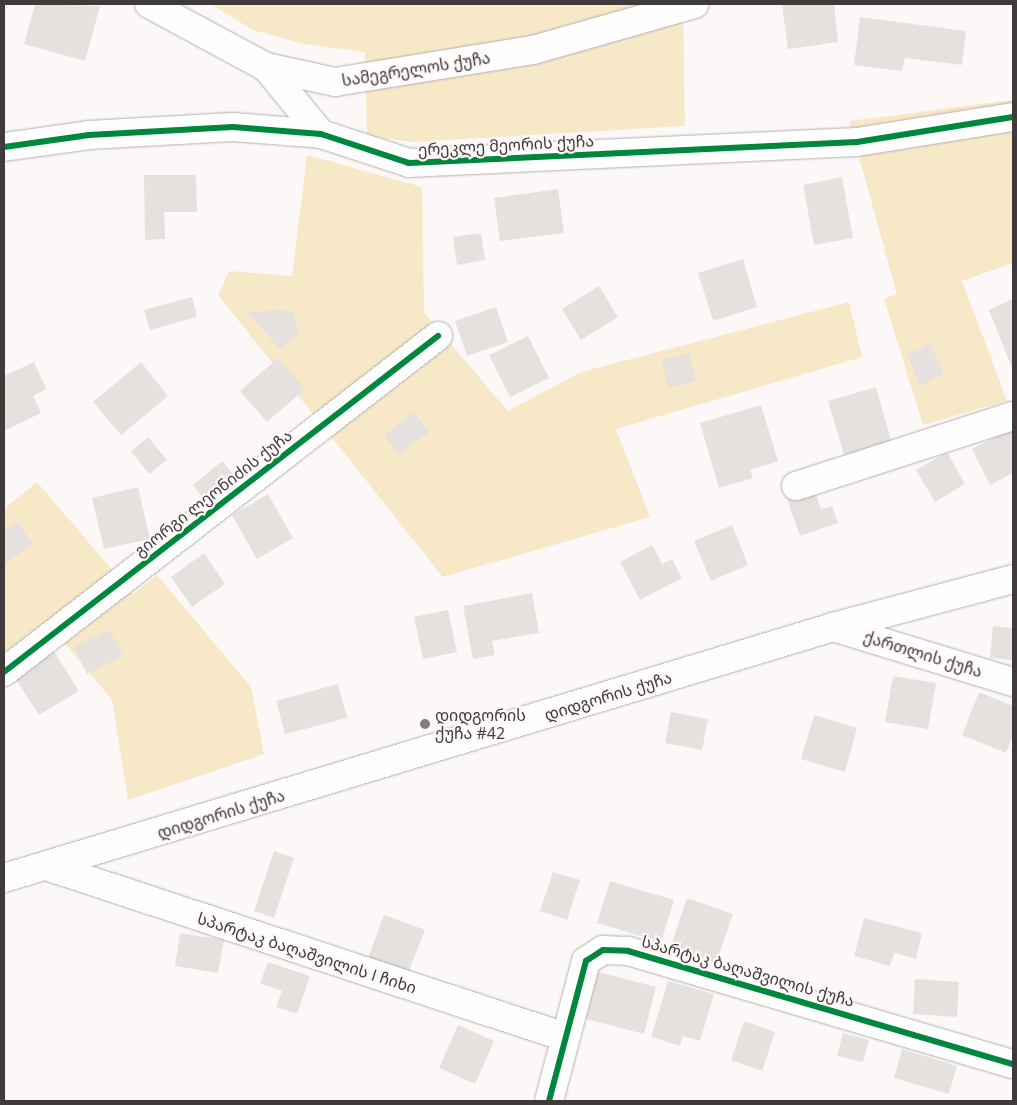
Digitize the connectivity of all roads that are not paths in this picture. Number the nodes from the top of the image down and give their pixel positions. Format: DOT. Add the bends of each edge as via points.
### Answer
graph roads {
  1 [pos="149,4"];
  2 [pos="695,4"];
  3 [pos="266,67"];
  4 [pos="1013,117"];
  5 [pos="321,134"];
  6 [pos="4,147"];
  7 [pos="438,336"];
  8 [pos="1013,416"];
  9 [pos="796,486"];
  10 [pos="1013,579"];
  11 [pos="833,626"];
  12 [pos="4,672"];
  13 [pos="1013,682"];
  14 [pos="49,867"];
  15 [pos="4,878"];
  16 [pos="565,1037"];
  17 [pos="1013,1064"];
  18 [pos="549,1101"];
  1 -- 3 [label="main road, სამეგრელოს ქუჩა"];
  2 -- 3 [label="main road, სამეგრელოს ქუჩა" via="533,50 335,82"];
  3 -- 5 [label="main road"];
  4 -- 5 [label="main road, ერეკლე მეორის ქუჩა" via="857,142 409,163"];
  5 -- 6 [label="main road, ერეკლე მეორის ქუჩა" via="232,127 89,135"];
  7 -- 12 [label="main road, გიორგი ლეონიძის ქუჩა"];
  8 -- 9 [label="main road"];
  10 -- 11 [label="main road, დიდგორის ქუჩა"];
  11 -- 13 [label="main road, ქართლის ქუჩა"];
  11 -- 14 [label="main road, დიდგორის ქუჩა"];
  14 -- 15 [label="main road, დიდგორის ქუჩა"];
  14 -- 16 [label="main road, სპარტაკ ბაღაშვილის I ჩიხი"];
  16 -- 17 [label="main road, სპარტაკ ბაღაშვილის ქუჩა" via="586,961 604,950 628,951"];
  16 -- 18 [label="main road, სპარტაკ ბაღაშვილის ქუჩა"];
}
